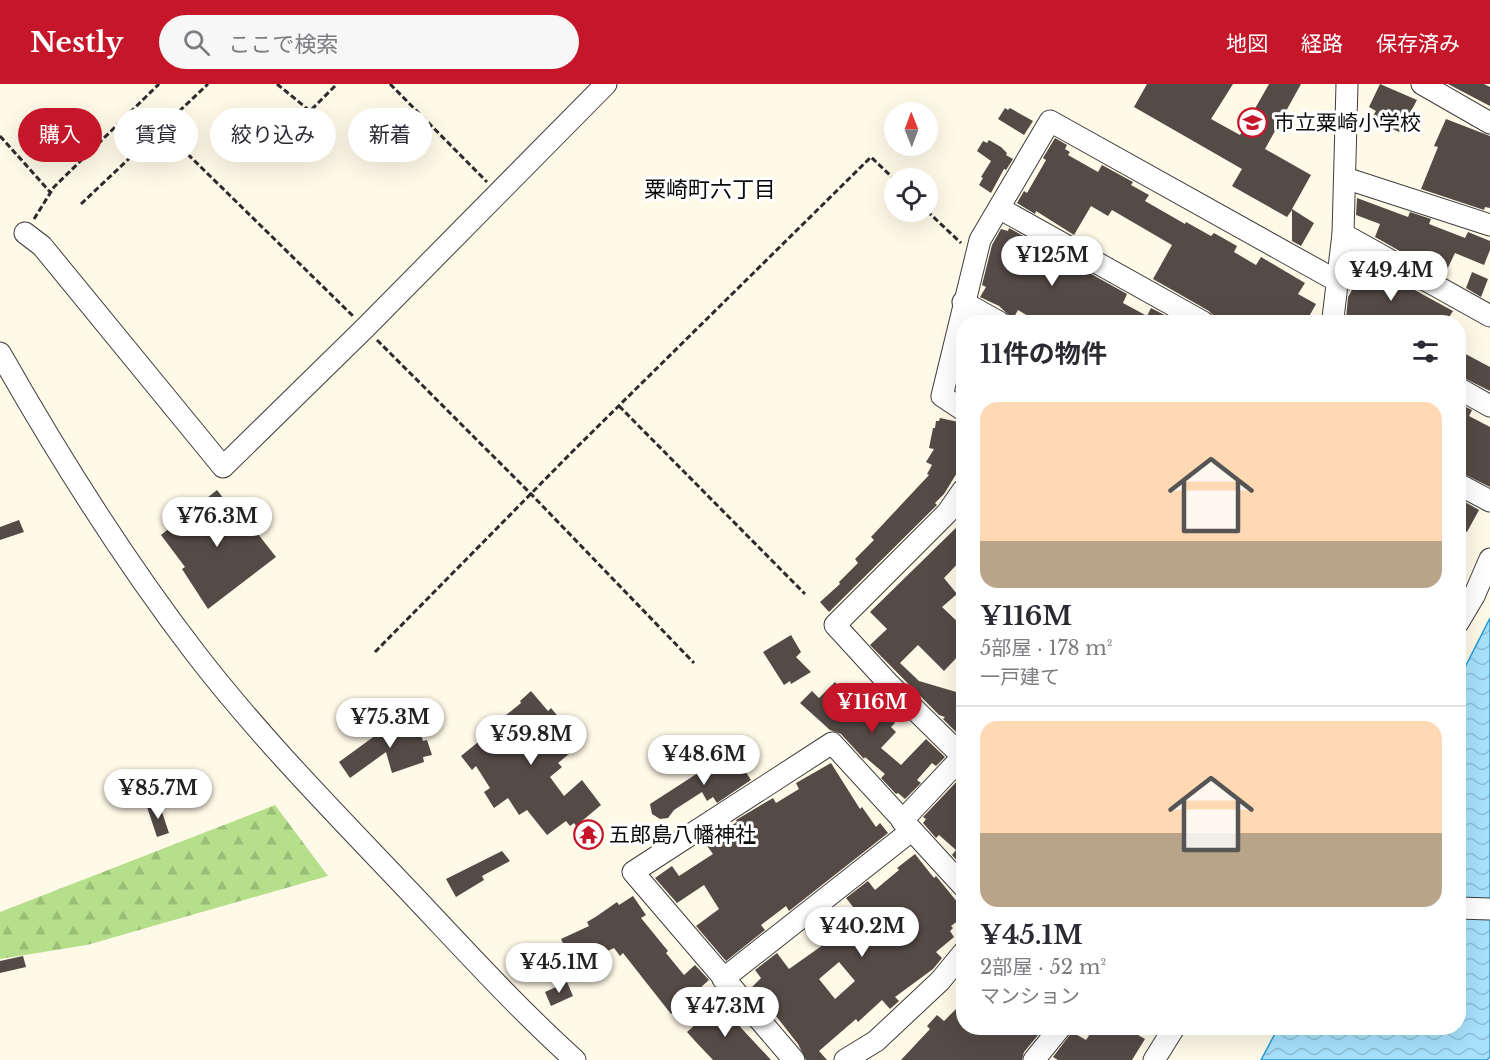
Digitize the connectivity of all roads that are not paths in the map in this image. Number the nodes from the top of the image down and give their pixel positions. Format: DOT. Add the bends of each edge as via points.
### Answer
graph roads {
  1 [pos="606,84"];
  2 [pos="1347,84"];
  3 [pos="1422,84"];
  4 [pos="1490,123"];
  5 [pos="1345,178"];
  6 [pos="999,208"];
  7 [pos="1490,225"];
  8 [pos="25,233"];
  9 [pos="1342,234"];
  10 [pos="1337,281"];
  11 [pos="963,302"];
  12 [pos="960,315"];
  13 [pos="986,315"];
  14 [pos="1190,315"];
  15 [pos="1335,315"];
  16 [pos="1490,316"];
  17 [pos="956,333"];
  18 [pos="0,353"];
  19 [pos="1466,392"];
  20 [pos="956,405"];
  21 [pos="1490,405"];
  22 [pos="1466,488"];
  23 [pos="956,501"];
  24 [pos="1490,501"];
  25 [pos="1490,559"];
  26 [pos="1466,610"];
  27 [pos="956,749"];
  28 [pos="956,765"];
  29 [pos="906,826"];
  30 [pos="956,879"];
  31 [pos="1466,908"];
  32 [pos="1490,909"];
  33 [pos="956,962"];
  34 [pos="723,979"];
  35 [pos="1054,1035"];
  36 [pos="1167,1035"];
  37 [pos="575,1060"];
  38 [pos="794,1060"];
  39 [pos="845,1060"];
  40 [pos="1034,1060"];
  41 [pos="1154,1060"];
  1 -- 8 [label="street" via="223,467 42,246"];
  2 -- 5 [label="street"];
  3 -- 4 [label="street"];
  5 -- 7 [label="street"];
  5 -- 9 [label="street"];
  6 -- 10 [label="street" via="1050,121"];
  6 -- 11 [label="street" via="980,240"];
  6 -- 14 [label="street"];
  9 -- 10 [label="street"];
  9 -- 16 [label="street"];
  10 -- 15 [label="street"];
  11 -- 12 [label="street"];
  11 -- 13 [label="street"];
  17 -- 20 [label="street" via="942,396"];
  18 -- 37 [label="street" via="89,501 196,654 338,818"];
  19 -- 21 [label="street"];
  22 -- 24 [label="street"];
  23 -- 27 [label="street" via="835,626"];
  25 -- 26 [label="street"];
  28 -- 29 [label="street"];
  29 -- 30 [label="street"];
  29 -- 34 [label="street"];
  29 -- 34 [label="street" via="832,743 633,872"];
  31 -- 32 [label="street"];
  33 -- 39 [label="street" via="876,1041"];
  34 -- 38 [label="street"];
  35 -- 40 [label="street"];
  36 -- 41 [label="street"];
}
